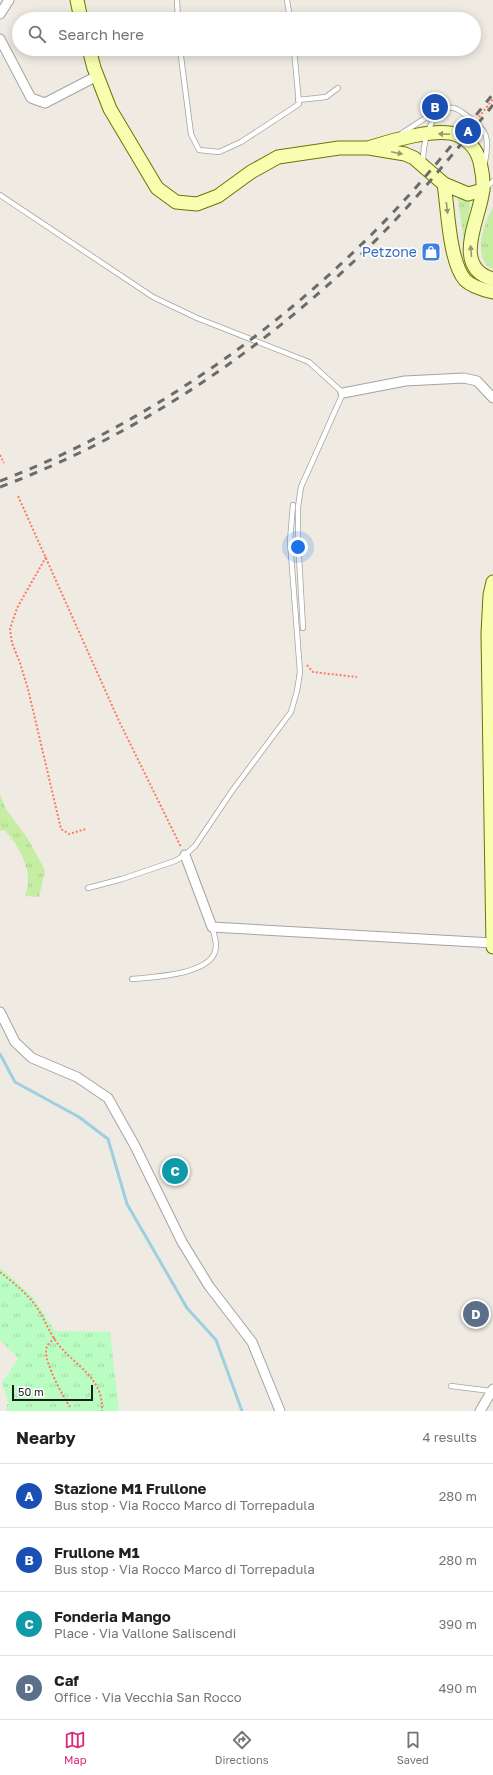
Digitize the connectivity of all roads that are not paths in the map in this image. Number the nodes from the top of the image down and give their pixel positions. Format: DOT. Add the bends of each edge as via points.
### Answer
graph roads {
  1 [pos="9,0"];
  2 [pos="77,0"];
  3 [pos="177,0"];
  4 [pos="287,0"];
  5 [pos="80,12"];
  6 [pos="178,12"];
  7 [pos="289,12"];
  8 [pos="0,14"];
  9 [pos="0,39"];
  10 [pos="91,56"];
  11 [pos="181,56"];
  12 [pos="295,56"];
  13 [pos="97,76"];
  14 [pos="338,88"];
  15 [pos="298,100"];
  16 [pos="439,111"];
  17 [pos="427,134"];
  18 [pos="390,140"];
  19 [pos="369,148"];
  20 [pos="423,165"];
  21 [pos="488,177"];
  22 [pos="444,184"];
  23 [pos="483,190"];
  24 [pos="0,195"];
  25 [pos="493,279"];
  26 [pos="493,292"];
  27 [pos="343,392"];
  28 [pos="493,398"];
  29 [pos="292,505"];
  30 [pos="493,582"];
  31 [pos="303,628"];
  32 [pos="492,832"];
  33 [pos="185,855"];
  34 [pos="88,888"];
  35 [pos="212,927"];
  36 [pos="493,943"];
  37 [pos="493,946"];
  38 [pos="132,980"];
  39 [pos="0,1012"];
  40 [pos="451,1386"];
  41 [pos="492,1390"];
  42 [pos="280,1411"];
  43 [pos="480,1411"];
  1 -- 8 [label="street"];
  2 -- 5 [label="main road"];
  3 -- 6 [label="lane"];
  4 -- 7 [label="lane"];
  9 -- 13 [label="street" via="31,98 45,103"];
  10 -- 13 [label="main road"];
  11 -- 15 [label="lane" via="191,134 199,150 219,152 241,142 299,104"];
  12 -- 15 [label="lane"];
  13 -- 19 [label="main road" via="110,109 157,188 176,202 197,204 218,196 251,172 278,157 339,148"];
  14 -- 15 [label="lane" via="326,97"];
  16 -- 17 [label="lane"];
  16 -- 18 [label="lane"];
  16 -- 21 [label="lane" via="458,109 481,126 486,138"];
  17 -- 18 [label="main road"];
  17 -- 20 [label="lane" via="423,148"];
  21 -- 17 [label="main road, one-way" via="478,154 466,141 456,134"];
  18 -- 19 [label="main road"];
  19 -- 20 [label="main road, one-way" via="405,154"];
  20 -- 22 [label="main road"];
  21 -- 23 [label="main road"];
  22 -- 23 [label="main road" via="468,194"];
  22 -- 26 [label="main road, one-way" via="456,263 466,280 478,288"];
  25 -- 23 [label="main road, one-way" via="475,268 470,251 471,235"];
  24 -- 27 [label="lane" via="154,297 197,318 309,362"];
  27 -- 28 [label="street" via="405,381 464,378 477,381"];
  27 -- 31 [label="lane" via="301,487 298,539"];
  29 -- 33 [label="lane" via="290,541 300,672 291,712 195,846"];
  30 -- 32 [label="main road" via="488,634"];
  32 -- 36 [label="main road"];
  33 -- 34 [label="lane" via="138,874"];
  33 -- 35 [label="street"];
  35 -- 36 [label="street"];
  35 -- 38 [label="lane" via="216,940 215,951 210,960 201,966 167,976"];
  36 -- 37 [label="main road"];
  39 -- 42 [label="street" via="15,1042 32,1058 77,1077 108,1098 135,1146 182,1242 209,1286 252,1342"];
  40 -- 41 [label="lane"];
  41 -- 43 [label="street"];
}
